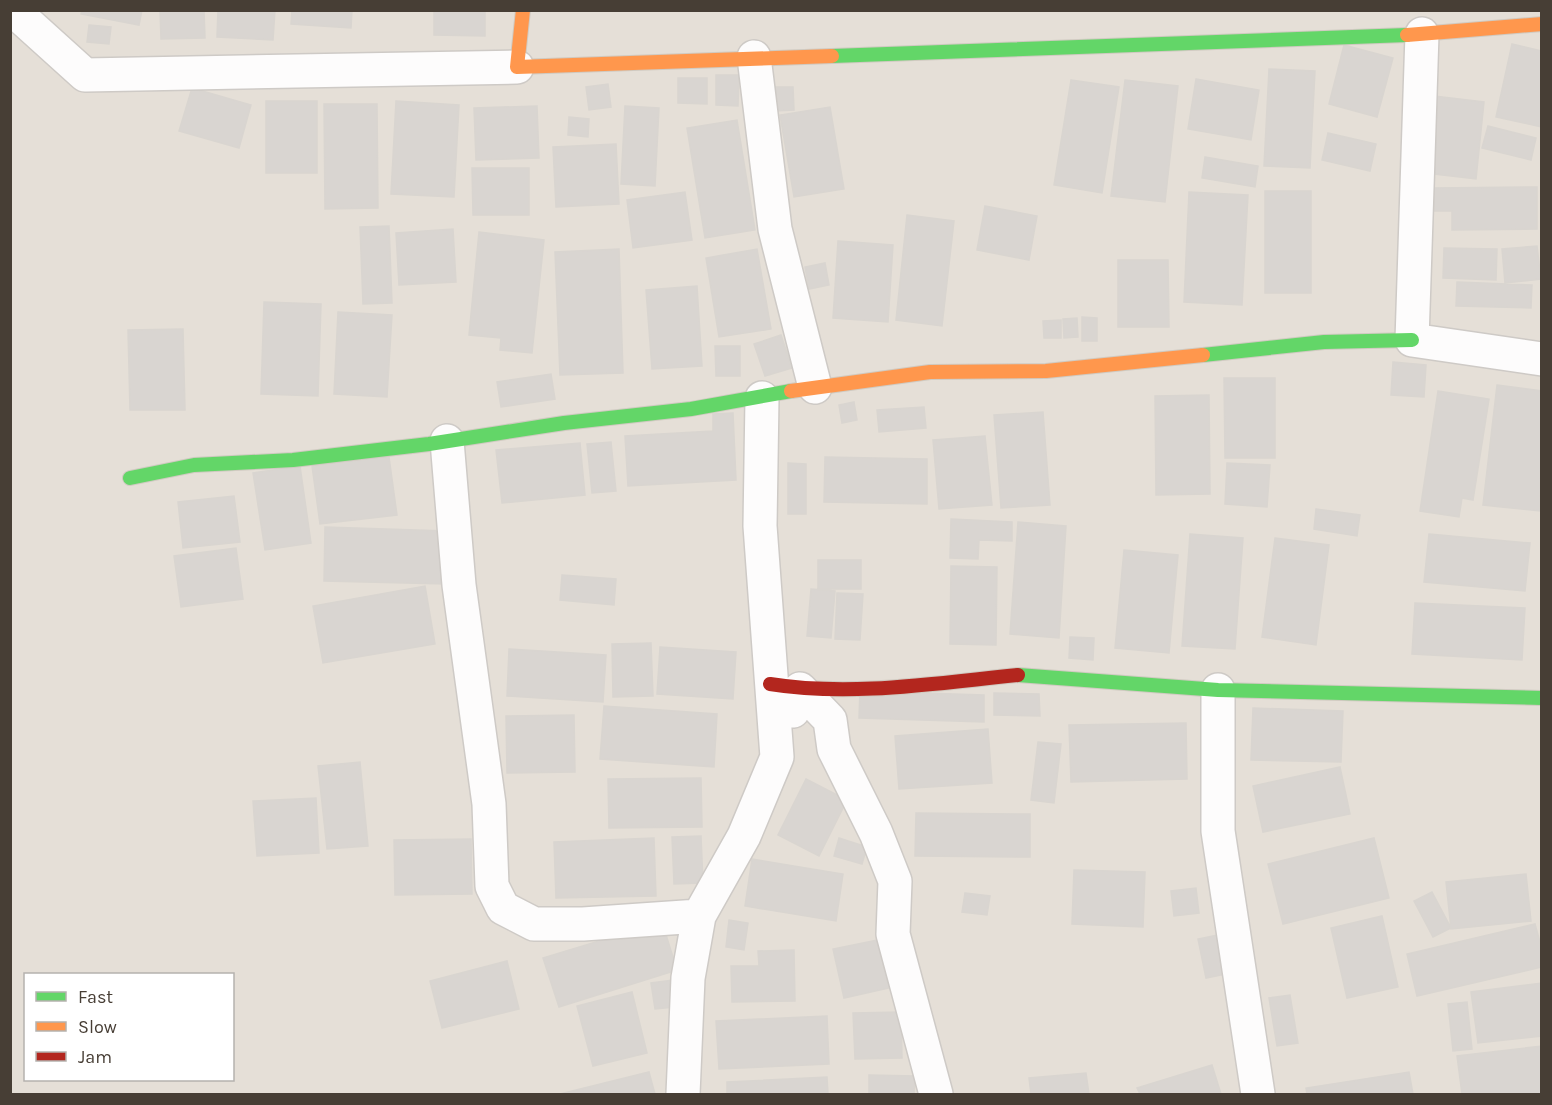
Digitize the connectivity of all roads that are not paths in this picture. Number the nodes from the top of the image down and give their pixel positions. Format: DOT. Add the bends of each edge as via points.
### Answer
graph roads {
  1 [pos="13,10"];
  2 [pos="523,10"];
  3 [pos="1542,24"];
  4 [pos="1422,34"];
  5 [pos="754,57"];
  6 [pos="517,67"];
  7 [pos="1412,340"];
  8 [pos="1542,359"];
  9 [pos="815,387"];
  10 [pos="762,398"];
  11 [pos="447,441"];
  12 [pos="130,478"];
  13 [pos="785,687"];
  14 [pos="1218,690"];
  15 [pos="1542,698"];
  16 [pos="699,916"];
  17 [pos="683,1095"];
  18 [pos="936,1095"];
  19 [pos="1258,1095"];
  1 -- 6 [label="street" via="85,75"];
  2 -- 6 [label="street"];
  3 -- 4 [label="street"];
  4 -- 5 [label="street"];
  4 -- 7 [label="street"];
  5 -- 6 [label="street"];
  5 -- 9 [label="street" via="775,229"];
  7 -- 8 [label="street"];
  7 -- 9 [label="street" via="1324,342 1046,371 930,372"];
  9 -- 10 [label="street"];
  10 -- 11 [label="street"];
  10 -- 13 [label="street" via="760,526"];
  11 -- 12 [label="street" via="293,460 194,465"];
  11 -- 16 [label="street" via="459,585 489,804 492,886 503,908 534,924"];
  13 -- 14 [label="street" via="909,686 1023,674"];
  13 -- 16 [label="street" via="777,757 744,836"];
  13 -- 18 [label="street" via="830,720 834,749 895,881 893,934"];
  14 -- 15 [label="street"];
  14 -- 19 [label="street" via="1218,831"];
  16 -- 17 [label="street" via="688,978"];
}
